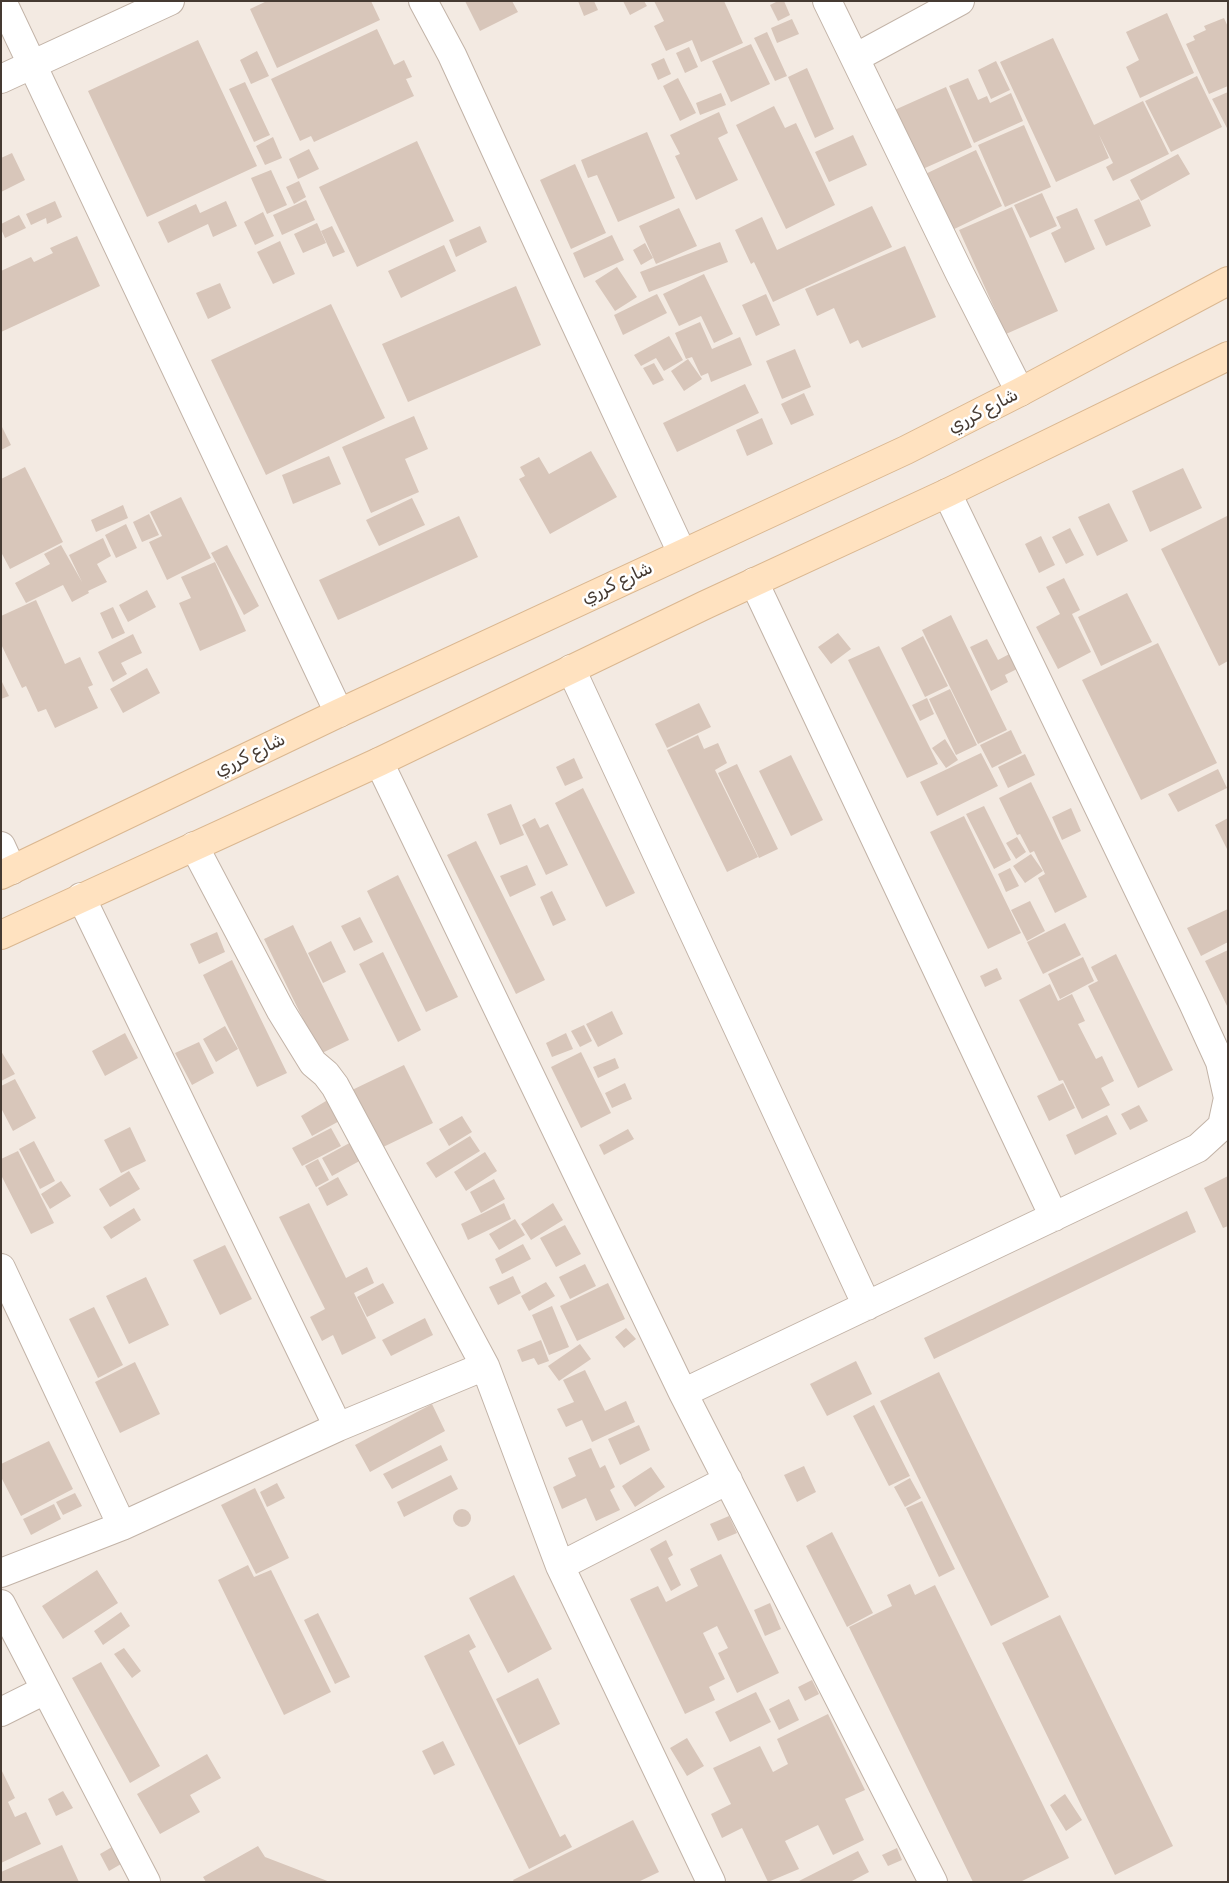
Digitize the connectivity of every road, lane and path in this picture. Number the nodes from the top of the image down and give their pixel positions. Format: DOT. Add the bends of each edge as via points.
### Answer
graph roads {
  1 [pos="2,1"];
  2 [pos="170,1"];
  3 [pos="423,1"];
  4 [pos="827,1"];
  5 [pos="960,1"];
  6 [pos="855,58"];
  7 [pos="31,65"];
  8 [pos="1,79"];
  9 [pos="1228,281"];
  10 [pos="1228,356"];
  11 [pos="1020,392"];
  12 [pos="947,493"];
  13 [pos="682,553"];
  14 [pos="754,582"];
  15 [pos="571,669"];
  16 [pos="339,713"];
  17 [pos="379,762"];
  18 [pos="194,846"];
  19 [pos="5,864"];
  20 [pos="82,897"];
  21 [pos="1,935"];
  22 [pos="1228,1098"];
  23 [pos="1054,1216"];
  24 [pos="1,1268"];
  25 [pos="866,1306"];
  26 [pos="485,1366"];
  27 [pos="683,1393"];
  28 [pos="338,1427"];
  29 [pos="728,1480"];
  30 [pos="122,1526"];
  31 [pos="560,1566"];
  32 [pos="1,1573"];
  33 [pos="1,1604"];
  34 [pos="45,1690"];
  35 [pos="1,1712"];
  36 [pos="146,1882"];
  37 [pos="711,1882"];
  38 [pos="933,1882"];
  1 -- 7 [label="street"];
  2 -- 7 [label="street"];
  3 -- 13 [label="street" via="452,55"];
  4 -- 6 [label="street"];
  5 -- 6 [label="street"];
  6 -- 11 [label="street"];
  7 -- 8 [label="street"];
  7 -- 16 [label="street"];
  9 -- 11 [label="main road, شارع كرري"];
  10 -- 12 [label="main road"];
  11 -- 13 [label="main road, شارع كرري" via="906,450"];
  12 -- 14 [label="main road"];
  12 -- 22 [label="street" via="1193,1002 1220,1062"];
  13 -- 16 [label="main road, شارع كرري"];
  14 -- 15 [label="main road"];
  14 -- 23 [label="street"];
  15 -- 17 [label="main road"];
  15 -- 25 [label="street"];
  16 -- 19 [label="main road, شارع كرري"];
  17 -- 18 [label="main road"];
  17 -- 27 [label="street"];
  18 -- 20 [label="main road"];
  18 -- 26 [label="street" via="281,1011 313,1063 336,1086"];
  20 -- 21 [label="main road"];
  20 -- 28 [label="street"];
  22 -- 23 [label="street" via="1222,1126 1198,1148"];
  23 -- 25 [label="street"];
  24 -- 30 [label="street"];
  25 -- 27 [label="street"];
  26 -- 28 [label="street"];
  26 -- 31 [label="street"];
  27 -- 29 [label="street"];
  28 -- 30 [label="street"];
  29 -- 31 [label="street"];
  29 -- 38 [label="street"];
  30 -- 32 [label="street"];
  31 -- 37 [label="street"];
  33 -- 34 [label="street"];
  34 -- 35 [label="street"];
  34 -- 36 [label="street"];
}
